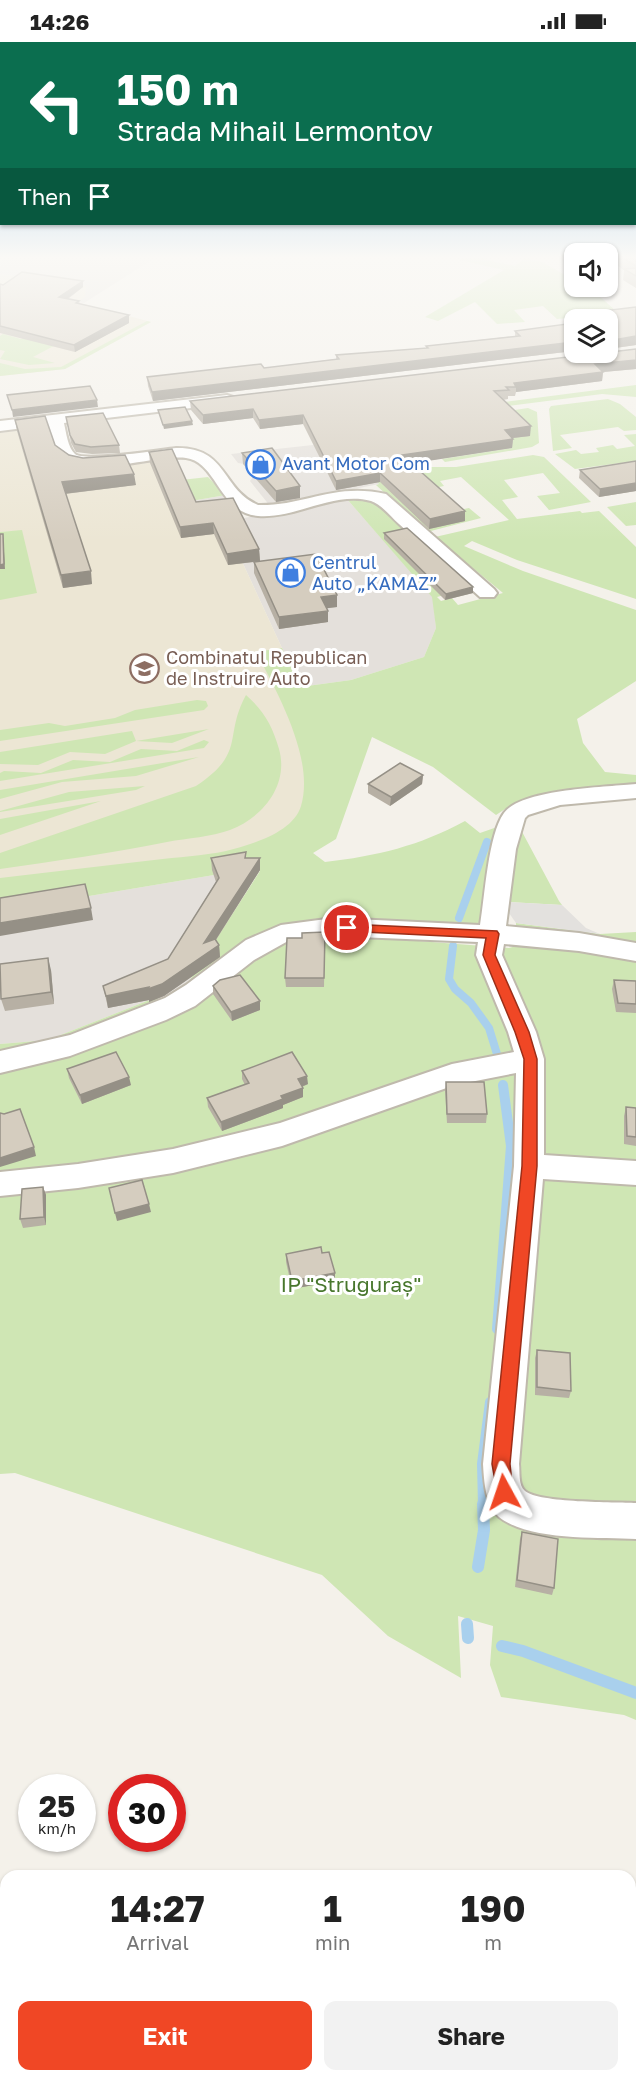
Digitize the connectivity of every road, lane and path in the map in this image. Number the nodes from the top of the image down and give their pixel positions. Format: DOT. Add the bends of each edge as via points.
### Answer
graph roads {
  1 [pos="246,398"];
  2 [pos="55,420"];
  3 [pos="0,426"];
  4 [pos="487,592"];
  5 [pos="636,791"];
  6 [pos="493,934"];
  7 [pos="636,952"];
  8 [pos="530,1059"];
  9 [pos="0,1062"];
  10 [pos="529,1166"];
  11 [pos="636,1173"];
  12 [pos="0,1184"];
  13 [pos="636,1521"];
  1 -- 2 [label="street"];
  2 -- 3 [label="street"];
  2 -- 4 [label="street" via="67,454 74,461 189,453 210,465 242,505 256,510 275,510 350,494 380,498"];
  5 -- 6 [label="street" via="557,798 520,810 514,816 504,849"];
  6 -- 7 [label="street" via="588,942"];
  6 -- 8 [label="street" via="489,955"];
  6 -- 9 [label="street" via="347,928 287,933 236,959 184,1000 138,1021 75,1043"];
  8 -- 10 [label="street"];
  8 -- 12 [label="street" via="452,1076 282,1134 173,1161"];
  10 -- 11 [label="street"];
  10 -- 13 [label="street" via="501,1464 504,1492 512,1504 540,1514"];
}
